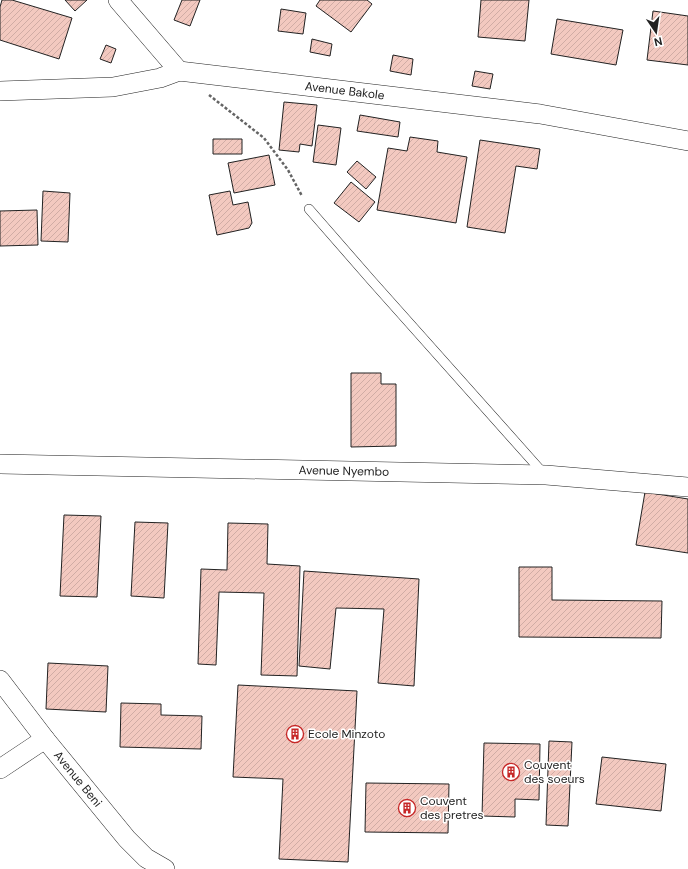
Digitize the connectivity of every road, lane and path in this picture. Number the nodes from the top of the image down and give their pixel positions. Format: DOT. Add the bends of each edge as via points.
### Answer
graph roads {
  1 [pos="118,0"];
  2 [pos="179,71"];
  3 [pos="0,92"];
  4 [pos="209,95"];
  5 [pos="688,141"];
  6 [pos="309,208"];
  7 [pos="0,464"];
  8 [pos="546,475"];
  9 [pos="688,487"];
  10 [pos="0,680"];
  11 [pos="45,739"];
  12 [pos="0,769"];
  13 [pos="165,869"];
  1 -- 2 [label="street"];
  2 -- 3 [label="street, Avenue Bakole" via="160,78 113,87"];
  2 -- 5 [label="street, Avenue Bakole" via="540,114"];
  4 -- 6 [label="path" via="264,138 288,170"];
  6 -- 8 [label="lane"];
  7 -- 8 [label="street, Avenue Nyembo"];
  8 -- 9 [label="street, Avenue Nyembo"];
  10 -- 11 [label="street, Avenue Beni"];
  11 -- 12 [label="street"];
  11 -- 13 [label="street, Avenue Beni" via="126,839 146,858"];
}
